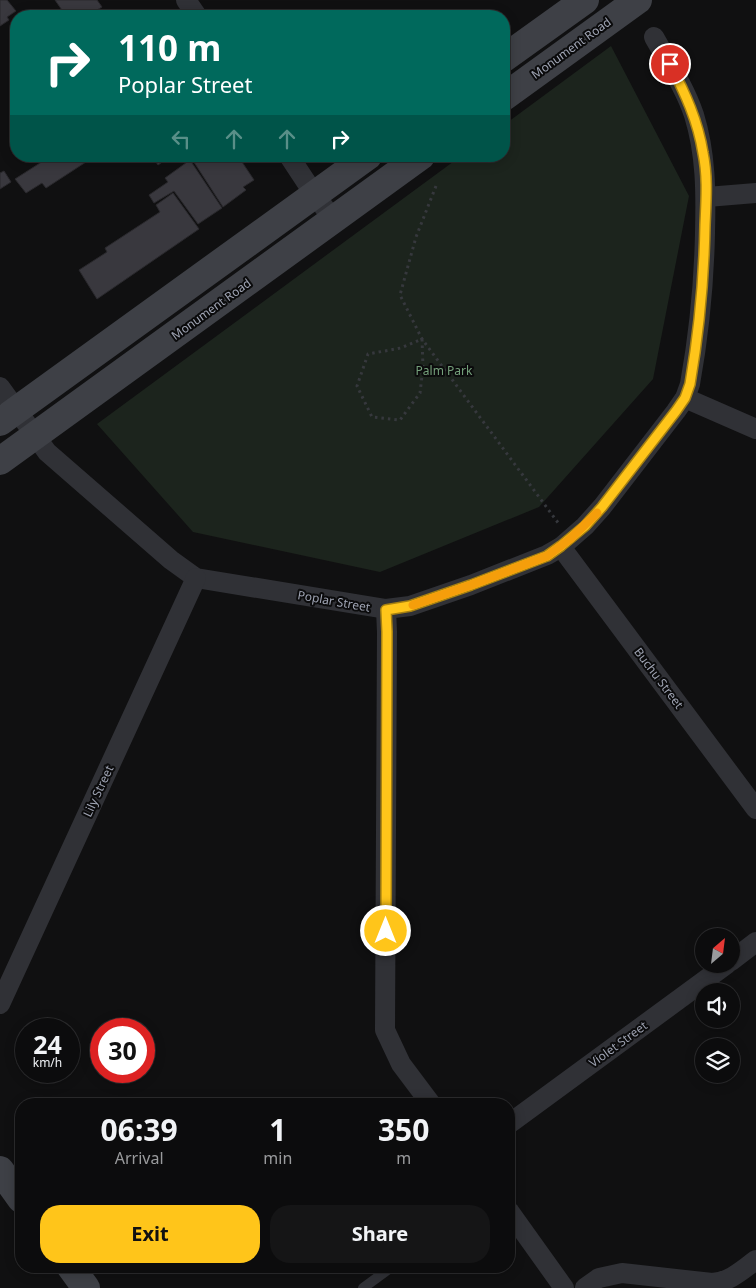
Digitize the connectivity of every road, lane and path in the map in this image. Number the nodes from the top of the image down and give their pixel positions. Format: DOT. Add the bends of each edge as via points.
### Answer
graph roads {
  1 [pos="585,0"];
  2 [pos="635,1"];
  3 [pos="654,37"];
  4 [pos="510,54"];
  5 [pos="510,92"];
  6 [pos="293,162"];
  7 [pos="359,162"];
  8 [pos="413,162"];
  9 [pos="436,186"];
  10 [pos="756,193"];
  11 [pos="314,194"];
  12 [pos="707,197"];
  13 [pos="333,220"];
  14 [pos="422,339"];
  15 [pos="0,387"];
  16 [pos="685,398"];
  17 [pos="8,416"];
  18 [pos="756,429"];
  19 [pos="36,435"];
  20 [pos="0,461"];
  21 [pos="566,543"];
  22 [pos="196,578"];
  23 [pos="386,610"];
  24 [pos="756,809"];
  25 [pos="756,942"];
  26 [pos="740,954"];
  27 [pos="715,973"];
  28 [pos="0,1004"];
  29 [pos="426,1098"];
  30 [pos="515,1120"];
  31 [pos="0,1170"];
  32 [pos="15,1191"];
  33 [pos="515,1219"];
  34 [pos="756,1260"];
  35 [pos="75,1273"];
  36 [pos="384,1273"];
  37 [pos="86,1288"];
  38 [pos="364,1288"];
  39 [pos="564,1288"];
  40 [pos="585,1288"];
  1 -- 4 [label="main road"];
  2 -- 5 [label="main road, Monument Road"];
  3 -- 12 [label="street, Poplar Street" via="694,115 703,153"];
  6 -- 11 [label="street"];
  7 -- 11 [label="main road"];
  8 -- 13 [label="main road, Monument Road"];
  9 -- 14 [label="path" via="416,237 400,296"];
  10 -- 12 [label="street"];
  11 -- 13 [label="street"];
  11 -- 17 [label="main road"];
  12 -- 16 [label="street, Poplar Street" via="704,274 692,370"];
  13 -- 19 [label="main road, Monument Road"];
  14 -- 14 [label="path" via="401,348 368,354 356,386 372,417 400,420 420,393"];
  14 -- 21 [label="path"];
  15 -- 17 [label="street, Poplar Street"];
  16 -- 18 [label="street"];
  16 -- 21 [label="street, Poplar Street" via="602,507"];
  17 -- 19 [label="street, Poplar Street"];
  19 -- 20 [label="main road, Monument Road"];
  19 -- 22 [label="street, Poplar Street" via="47,452"];
  21 -- 23 [label="street, Poplar Street" via="547,556 471,585 410,606"];
  21 -- 24 [label="street, Buchu Street"];
  22 -- 23 [label="street, Poplar Street"];
  22 -- 28 [label="street, Lily Street"];
  23 -- 29 [label="street" via="385,1030 401,1064"];
  25 -- 26 [label="street"];
  27 -- 30 [label="street, Violet Street"];
  31 -- 32 [label="main road"];
  33 -- 39 [label="street"];
  34 -- 40 [label="street" via="731,1278 712,1284 622,1273 599,1278"];
  35 -- 37 [label="main road"];
  36 -- 38 [label="lane"];
}
